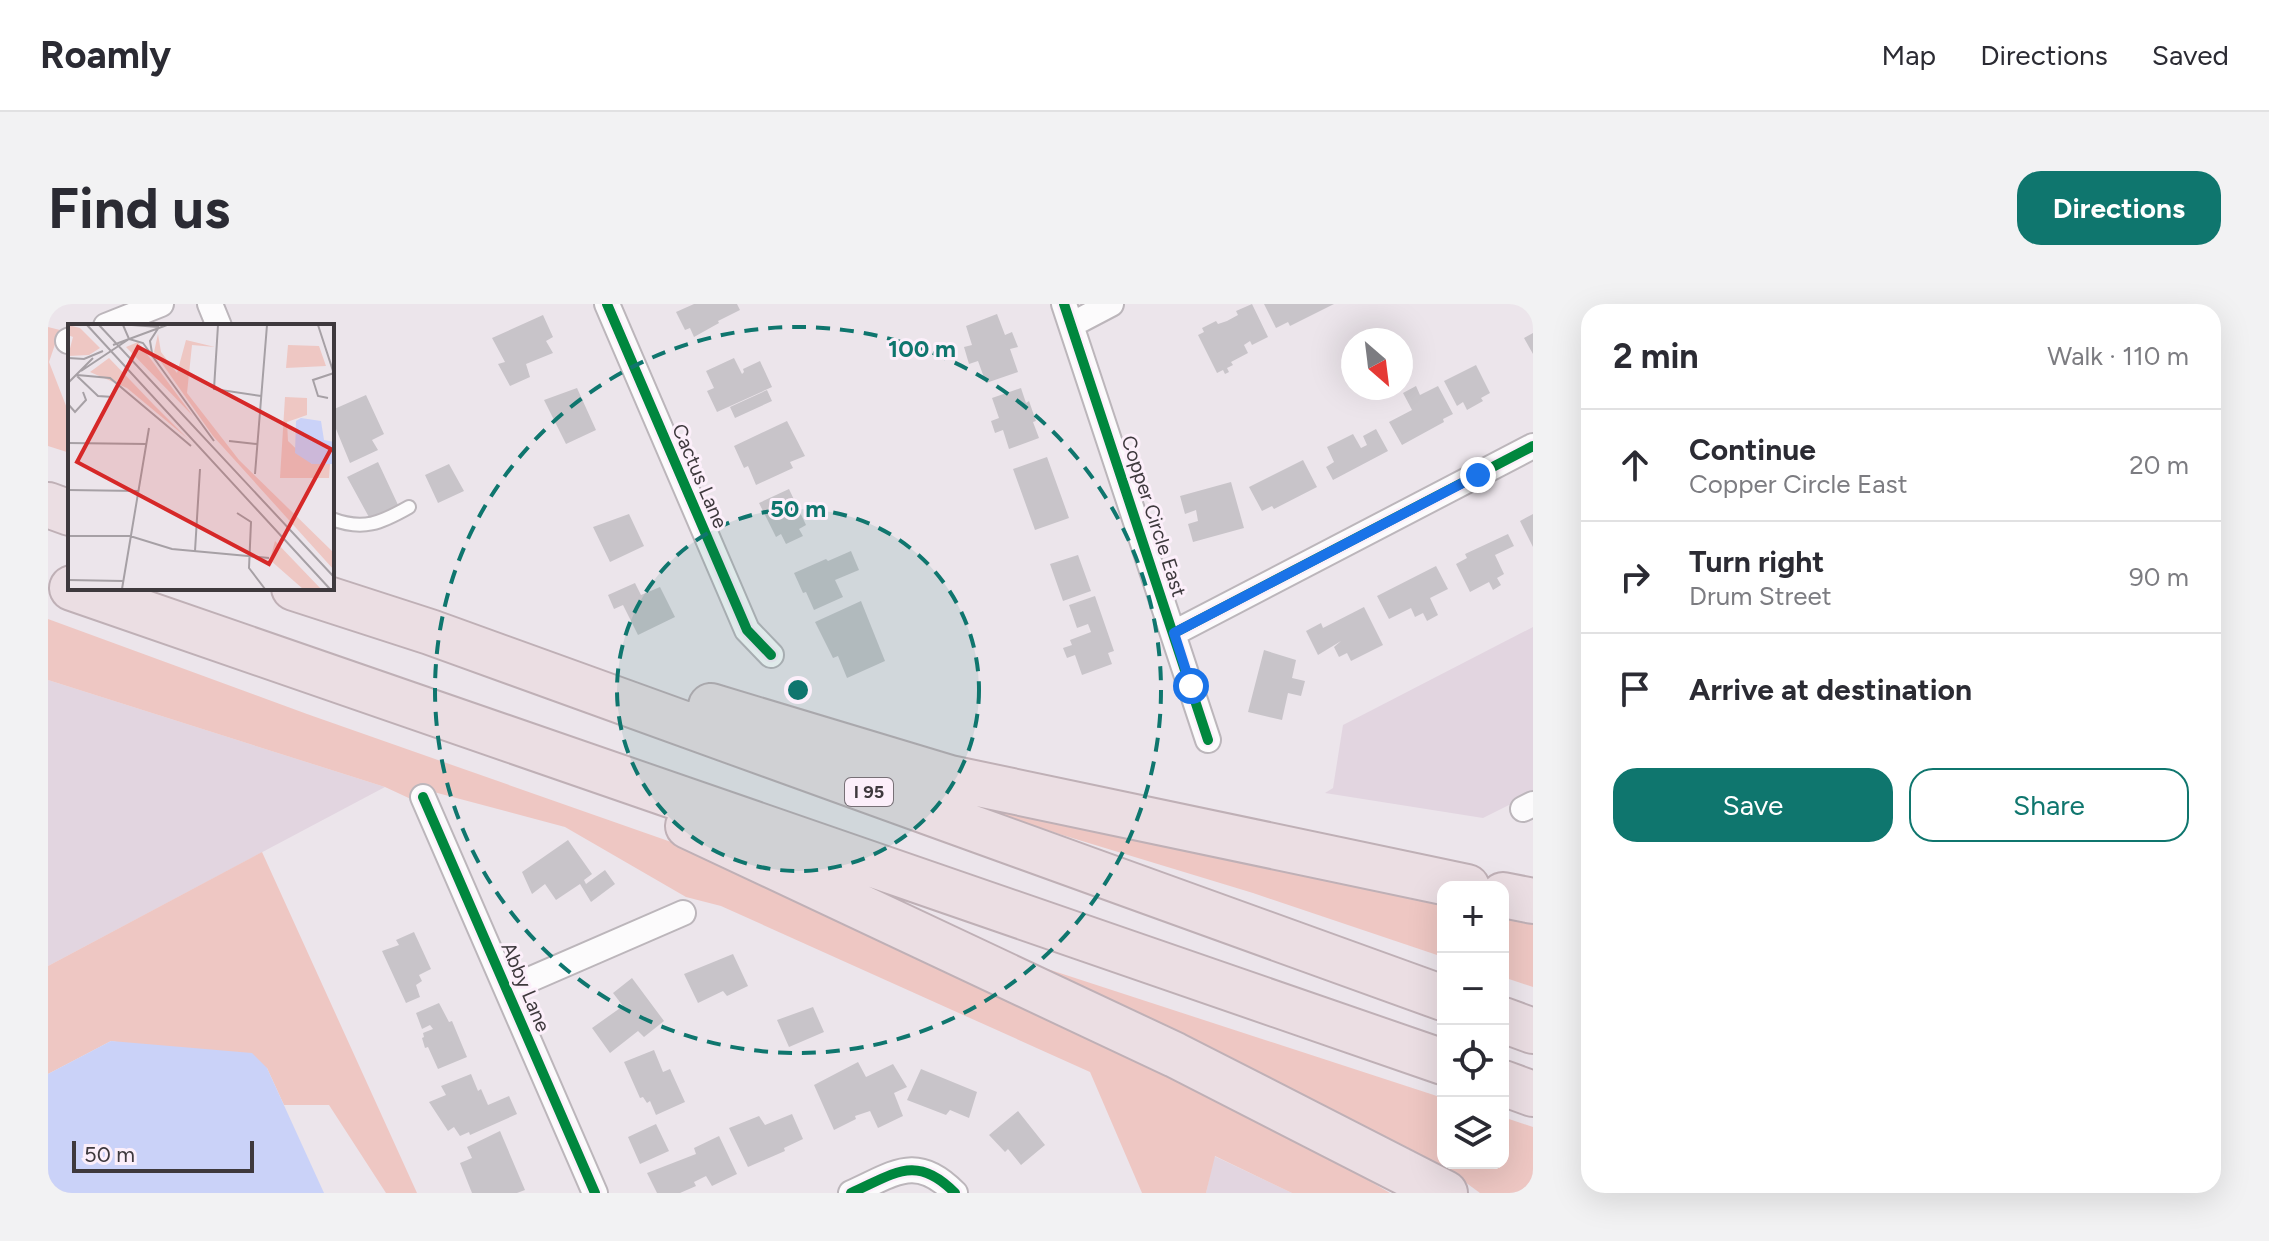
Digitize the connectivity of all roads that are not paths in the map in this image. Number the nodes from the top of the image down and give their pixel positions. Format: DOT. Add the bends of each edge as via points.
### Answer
graph roads {
  1 [pos="161,304"];
  2 [pos="210,304"];
  3 [pos="607,304"];
  4 [pos="1111,304"];
  5 [pos="1068,314"];
  6 [pos="111,324"];
  7 [pos="218,324"];
  8 [pos="1533,446"];
  9 [pos="48,505"];
  10 [pos="409,507"];
  11 [pos="68,512"];
  12 [pos="334,519"];
  13 [pos="48,580"];
  14 [pos="68,587"];
  15 [pos="77,590"];
  16 [pos="300,590"];
  17 [pos="430,632"];
  18 [pos="1174,633"];
  19 [pos="771,655"];
  20 [pos="481,728"];
  21 [pos="1208,740"];
  22 [pos="423,797"];
  23 [pos="1439,881"];
  24 [pos="1509,896"];
  25 [pos="1533,901"];
  26 [pos="683,913"];
  27 [pos="508,989"];
  28 [pos="1437,996"];
  29 [pos="1509,1022"];
  30 [pos="1533,1031"];
  31 [pos="1437,1060"];
  32 [pos="1509,1085"];
  33 [pos="1533,1094"];
  34 [pos="1430,1188"];
  35 [pos="595,1193"];
  36 [pos="851,1193"];
  37 [pos="955,1193"];
  1 -- 6 [label="street"];
  2 -- 7 [label="street"];
  3 -- 19 [label="street, Cactus Lane" via="747,630"];
  4 -- 5 [label="street"];
  5 -- 18 [label="street, Copper Circle East"];
  8 -- 18 [label="street"];
  9 -- 11 [label="highway"];
  10 -- 12 [label="lane" via="362,526"];
  13 -- 14 [label="highway"];
  15 -- 20 [label="highway"];
  16 -- 17 [label="highway, I 95"];
  17 -- 23 [label="highway" via="606,674 950,778"];
  17 -- 28 [label="highway, I 95"];
  18 -- 21 [label="street, Copper Circle East"];
  20 -- 31 [label="highway"];
  20 -- 34 [label="highway" via="1175,1055"];
  22 -- 27 [label="street, Abby Lane"];
  24 -- 25 [label="highway"];
  26 -- 27 [label="street"];
  27 -- 35 [label="street, Abby Lane"];
  29 -- 30 [label="highway"];
  32 -- 33 [label="highway"];
  36 -- 37 [label="street" via="905,1169 940,1177"];
}
